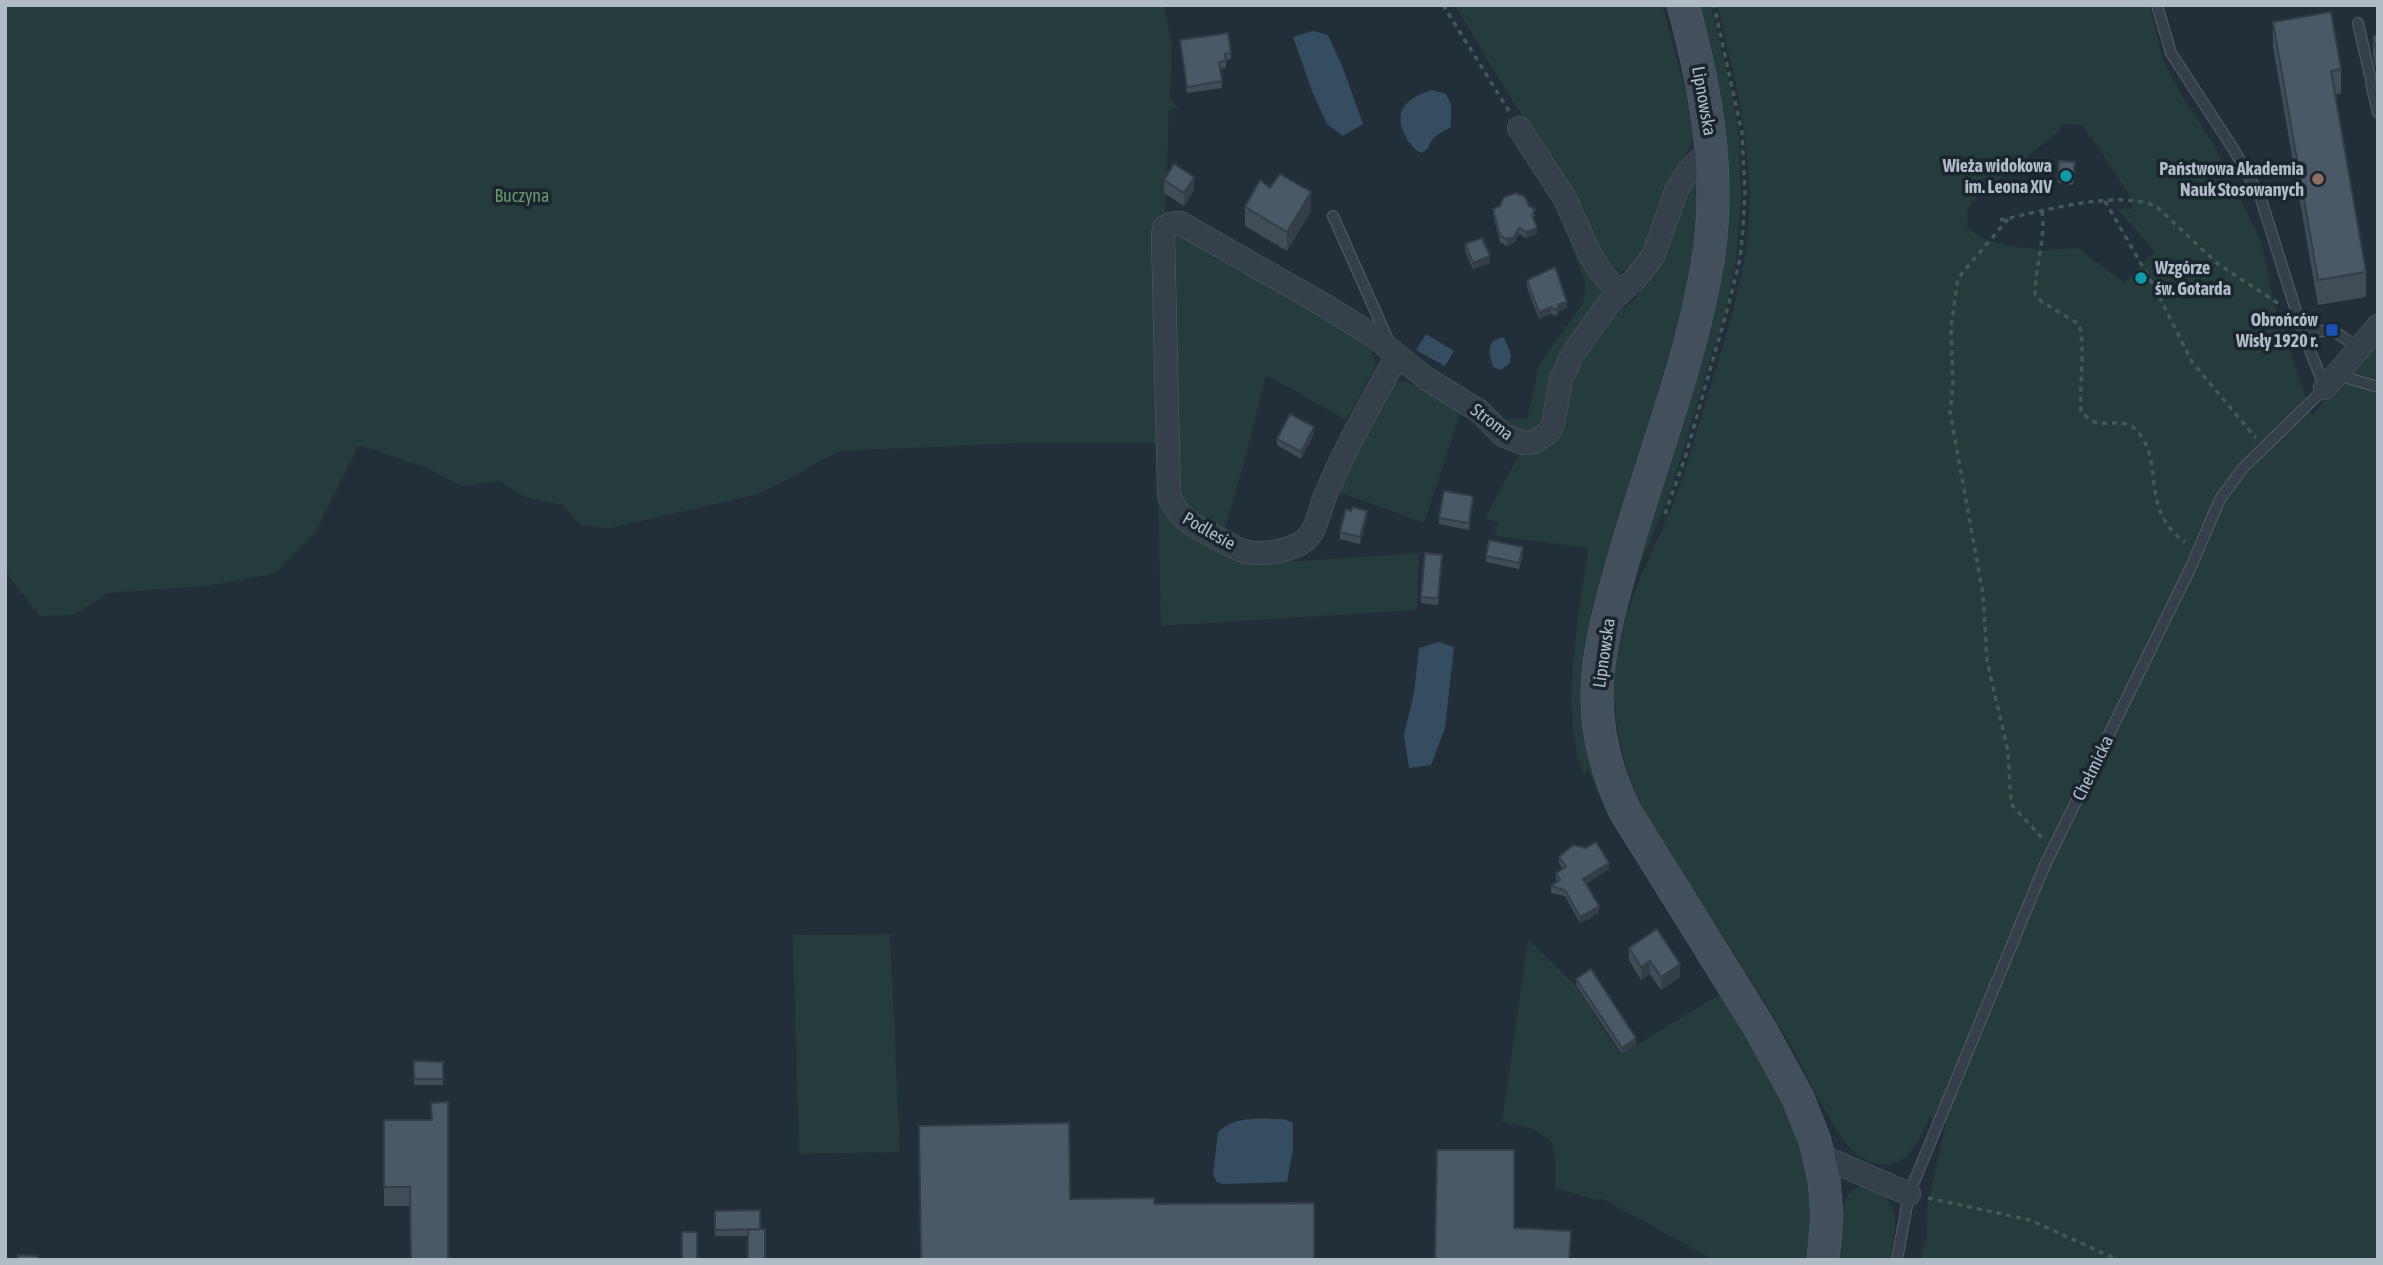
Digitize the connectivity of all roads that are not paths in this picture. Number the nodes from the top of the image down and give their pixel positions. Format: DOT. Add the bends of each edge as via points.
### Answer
graph roads {
  1 [pos="1683,5"];
  2 [pos="2157,5"];
  3 [pos="2358,23"];
  4 [pos="2378,113"];
  5 [pos="1519,128"];
  6 [pos="1712,148"];
  7 [pos="1334,216"];
  8 [pos="1189,228"];
  9 [pos="1619,293"];
  10 [pos="2378,326"];
  11 [pos="2303,333"];
  12 [pos="2359,348"];
  13 [pos="1397,356"];
  14 [pos="2330,382"];
  15 [pos="2378,387"];
  16 [pos="1819,1155"];
  17 [pos="1909,1194"];
  18 [pos="1823,1260"];
  19 [pos="1897,1260"];
  1 -- 6 [label="main road, Lipnowska"];
  2 -- 11 [label="lane" via="2171,53 2260,196"];
  3 -- 4 [label="lane"];
  5 -- 9 [label="street" via="1564,197 1601,272"];
  6 -- 9 [label="street, Stroma" via="1676,189 1653,256"];
  6 -- 16 [label="main road, Lipnowska" via="1713,220 1707,270 1685,361 1606,626 1597,695 1600,738 1626,813 1761,1030 1798,1098"];
  7 -- 13 [label="lane"];
  8 -- 13 [label="street, Stroma" via="1331,309"];
  8 -- 13 [label="street, Podlesie" via="1171,224 1163,235 1169,494 1172,506 1189,523 1249,552 1293,547 1303,541 1311,534 1336,472"];
  9 -- 13 [label="street, Stroma" via="1573,354 1561,379 1553,424 1534,442 1503,435 1479,411"];
  10 -- 12 [label="street, Chełmicka"];
  11 -- 12 [label="lane" via="2332,330"];
  11 -- 14 [label="lane"];
  12 -- 14 [label="street, Chełmicka"];
  14 -- 15 [label="lane"];
  14 -- 17 [label="lane, Chełmicka" via="2243,468 2220,499 2053,850"];
  16 -- 17 [label="street"];
  16 -- 18 [label="main road, Lipnowska" via="1827,1198"];
  17 -- 19 [label="lane, Chełmicka"];
}
